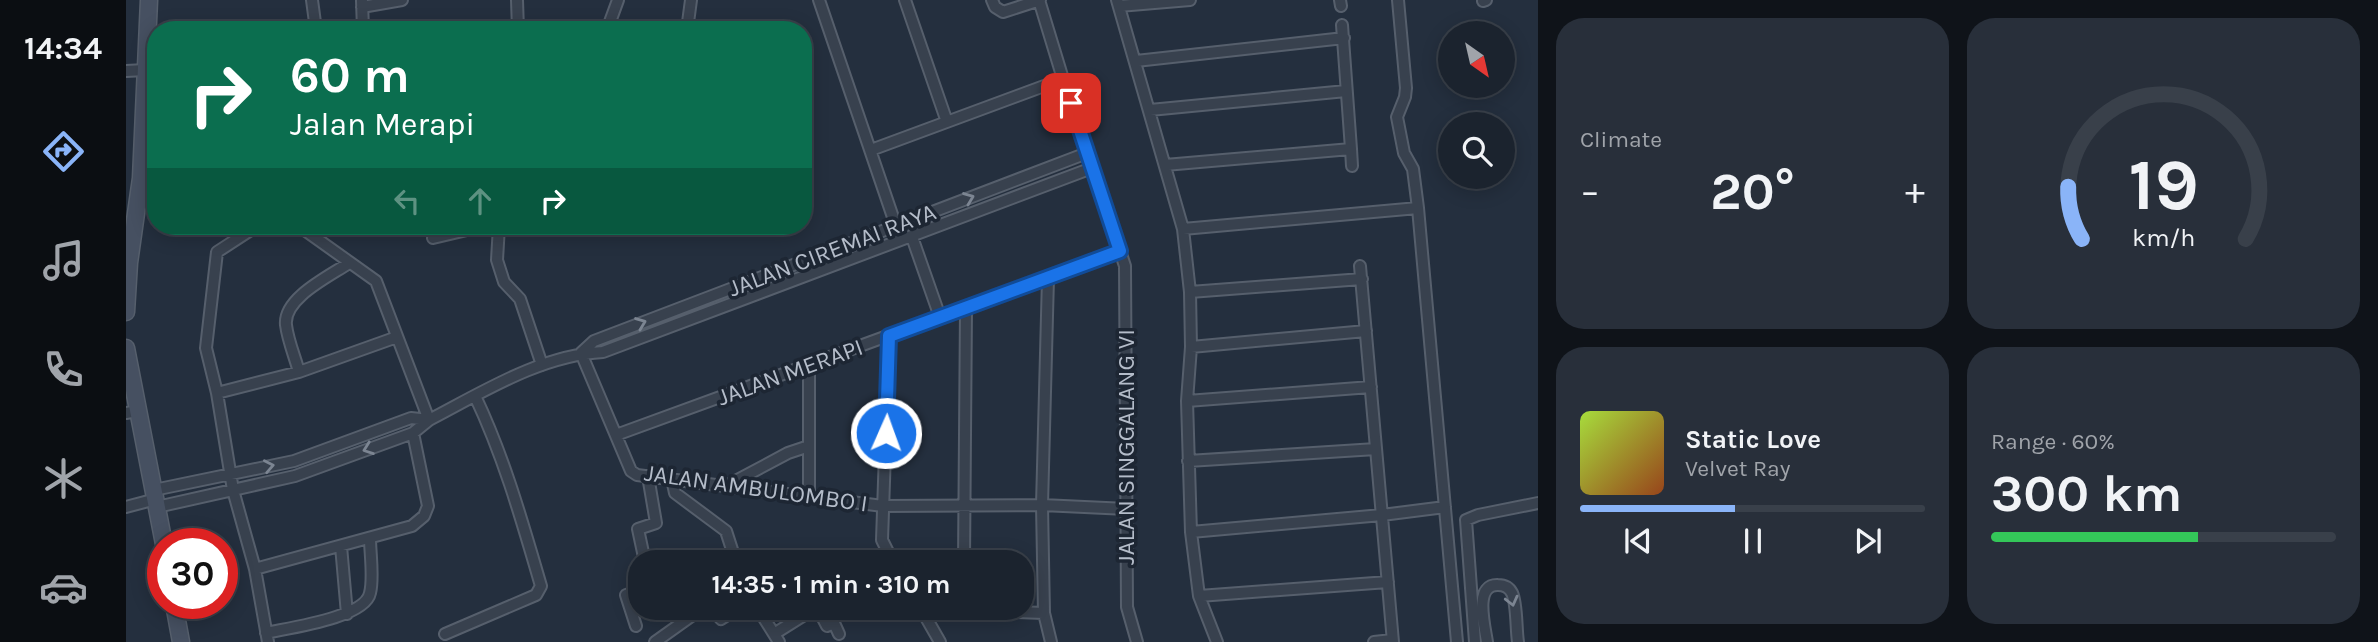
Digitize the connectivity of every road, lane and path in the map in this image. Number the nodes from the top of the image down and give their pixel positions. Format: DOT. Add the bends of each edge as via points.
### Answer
graph roads {
  1 [pos="149,0"];
  2 [pos="312,0"];
  3 [pos="402,0"];
  4 [pos="517,0"];
  5 [pos="618,0"];
  6 [pos="691,0"];
  7 [pos="819,0"];
  8 [pos="905,0"];
  9 [pos="992,0"];
  10 [pos="1039,0"];
  11 [pos="1190,0"];
  12 [pos="1398,0"];
  13 [pos="1118,3"];
  14 [pos="362,4"];
  15 [pos="148,21"];
  16 [pos="315,21"];
  17 [pos="518,21"];
  18 [pos="610,21"];
  19 [pos="688,21"];
  20 [pos="1342,25"];
  21 [pos="147,35"];
  22 [pos="1344,38"];
  23 [pos="1136,61"];
  24 [pos="145,70"];
  25 [pos="126,71"];
  26 [pos="147,78"];
  27 [pos="1063,79"];
  28 [pos="1346,91"];
  29 [pos="147,105"];
  30 [pos="1150,110"];
  31 [pos="947,122"];
  32 [pos="1351,149"];
  33 [pos="870,150"];
  34 [pos="1087,153"];
  35 [pos="1165,164"];
  36 [pos="1352,166"];
  37 [pos="1092,169"];
  38 [pos="133,179"];
  39 [pos="992,189"];
  40 [pos="998,204"];
  41 [pos="1418,208"];
  42 [pos="895,226"];
  43 [pos="1183,229"];
  44 [pos="244,235"];
  45 [pos="311,235"];
  46 [pos="446,235"];
  47 [pos="498,235"];
  48 [pos="912,237"];
  49 [pos="433,238"];
  50 [pos="901,242"];
  51 [pos="1120,251"];
  52 [pos="128,263"];
  53 [pos="349,263"];
  54 [pos="1360,266"];
  55 [pos="785,268"];
  56 [pos="1048,278"];
  57 [pos="1362,279"];
  58 [pos="790,281"];
  59 [pos="1191,292"];
  60 [pos="966,307"];
  61 [pos="126,312"];
  62 [pos="940,317"];
  63 [pos="1366,331"];
  64 [pos="889,336"];
  65 [pos="397,337"];
  66 [pos="1191,347"];
  67 [pos="126,348"];
  68 [pos="581,353"];
  69 [pos="542,365"];
  70 [pos="809,366"];
  71 [pos="299,372"];
  72 [pos="1371,387"];
  73 [pos="216,393"];
  74 [pos="475,396"];
  75 [pos="1187,401"];
  76 [pos="131,412"];
  77 [pos="429,420"];
  78 [pos="413,433"];
  79 [pos="616,435"];
  80 [pos="809,446"];
  81 [pos="1376,449"];
  82 [pos="314,454"];
  83 [pos="1188,461"];
  84 [pos="317,468"];
  85 [pos="230,474"];
  86 [pos="648,476"];
  87 [pos="672,479"];
  88 [pos="729,485"];
  89 [pos="233,490"];
  90 [pos="809,496"];
  91 [pos="156,499"];
  92 [pos="1538,503"];
  93 [pos="964,505"];
  94 [pos="1042,505"];
  95 [pos="883,506"];
  96 [pos="126,507"];
  97 [pos="1445,507"];
  98 [pos="1128,509"];
  99 [pos="1382,515"];
  100 [pos="161,528"];
  101 [pos="1191,532"];
  102 [pos="370,538"];
  103 [pos="341,546"];
  104 [pos="642,550"];
  105 [pos="732,550"];
  106 [pos="886,550"];
  107 [pos="964,550"];
  108 [pos="255,569"];
  109 [pos="1388,582"];
  110 [pos="1199,596"];
  111 [pos="1034,612"];
  112 [pos="1044,613"];
  113 [pos="347,614"];
  114 [pos="177,619"];
  115 [pos="634,620"];
  116 [pos="686,620"];
  117 [pos="765,620"];
  118 [pos="927,620"];
  119 [pos="636,626"];
  120 [pos="445,634"];
  121 [pos="839,634"];
  122 [pos="267,638"];
  123 [pos="777,638"];
  124 [pos="1393,641"];
  125 [pos="181,642"];
  126 [pos="655,642"];
  127 [pos="940,642"];
  128 [pos="1051,642"];
  129 [pos="1138,642"];
  130 [pos="1217,642"];
  131 [pos="1374,642"];
  132 [pos="1457,642"];
  133 [pos="1475,642"];
  134 [pos="1487,642"];
  135 [pos="1518,642"];
  1 -- 15 [label="main road"];
  2 -- 16 [label="street"];
  3 -- 14 [label="street"];
  4 -- 17 [label="street"];
  5 -- 18 [label="street"];
  6 -- 19 [label="street"];
  7 -- 33 [label="street"];
  8 -- 31 [label="street"];
  9 -- 10 [label="street" via="1003,12"];
  10 -- 27 [label="street, JALAN SINGGALANG VI"];
  11 -- 13 [label="street"];
  12 -- 41 [label="street" via="1406,88 1398,117"];
  13 -- 23 [label="street"];
  20 -- 22 [label="street"];
  21 -- 24 [label="main road"];
  22 -- 23 [label="street"];
  22 -- 28 [label="street"];
  23 -- 30 [label="street"];
  24 -- 25 [label="street"];
  24 -- 26 [label="main road"];
  27 -- 31 [label="street"];
  27 -- 34 [label="street, JALAN SINGGALANG VI"];
  28 -- 30 [label="street"];
  28 -- 32 [label="street"];
  29 -- 38 [label="main road"];
  30 -- 35 [label="street"];
  31 -- 33 [label="street"];
  32 -- 35 [label="street"];
  32 -- 36 [label="street"];
  33 -- 42 [label="street"];
  34 -- 37 [label="street, JALAN SINGGALANG VI"];
  34 -- 39 [label="street, JALAN CIREMAI RAYA"];
  35 -- 43 [label="street"];
  37 -- 40 [label="street, JALAN CIREMAI RAYA"];
  37 -- 51 [label="street, JALAN SINGGALANG VI"];
  38 -- 52 [label="main road"];
  39 -- 40 [label="street"];
  42 -- 39 [label="street, JALAN CIREMAI RAYA, one-way"];
  40 -- 48 [label="street, JALAN CIREMAI RAYA"];
  41 -- 43 [label="street"];
  41 -- 97 [label="street"];
  42 -- 50 [label="street"];
  42 -- 55 [label="street, JALAN CIREMAI RAYA"];
  43 -- 59 [label="street"];
  44 -- 73 [label="street" via="217,253 206,348"];
  45 -- 53 [label="street"];
  46 -- 49 [label="street"];
  47 -- 69 [label="street" via="497,260 504,282 520,299"];
  48 -- 50 [label="street, JALAN CIREMAI RAYA"];
  48 -- 62 [label="street"];
  50 -- 58 [label="street, JALAN CIREMAI RAYA"];
  51 -- 56 [label="street, JALAN MERAPI"];
  51 -- 98 [label="street, JALAN SINGGALANG VI" via="1125,266"];
  52 -- 61 [label="main road"];
  53 -- 65 [label="street" via="376,281"];
  53 -- 71 [label="street" via="293,301 287,312"];
  54 -- 57 [label="street"];
  55 -- 58 [label="street"];
  68 -- 55 [label="street, JALAN CIREMAI RAYA, one-way" via="594,341"];
  56 -- 60 [label="street, JALAN MERAPI"];
  56 -- 94 [label="street"];
  57 -- 59 [label="street"];
  57 -- 63 [label="street"];
  58 -- 68 [label="street, JALAN CIREMAI RAYA" via="603,352"];
  59 -- 66 [label="street"];
  60 -- 62 [label="street, JALAN MERAPI"];
  60 -- 93 [label="street"];
  62 -- 64 [label="street, JALAN MERAPI"];
  63 -- 66 [label="street"];
  63 -- 72 [label="street"];
  64 -- 70 [label="street, JALAN MERAPI"];
  64 -- 95 [label="street"];
  65 -- 71 [label="street"];
  65 -- 77 [label="street"];
  66 -- 75 [label="street"];
  67 -- 76 [label="main road"];
  68 -- 69 [label="street, JALAN CIREMAI RAYA"];
  68 -- 79 [label="street, JALAN AMBULOMBO I"];
  69 -- 74 [label="street, JALAN CIREMAI RAYA"];
  70 -- 79 [label="street, JALAN MERAPI"];
  70 -- 80 [label="street"];
  71 -- 73 [label="street"];
  72 -- 75 [label="street"];
  72 -- 81 [label="street"];
  73 -- 85 [label="street"];
  74 -- 77 [label="street, JALAN CIREMAI RAYA"];
  74 -- 120 [label="street" via="513,488 541,586 536,595"];
  75 -- 83 [label="street"];
  76 -- 91 [label="main road"];
  77 -- 78 [label="street, JALAN CIREMAI RAYA"];
  77 -- 82 [label="street, JALAN CIREMAI RAYA" via="411,418"];
  78 -- 84 [label="street, JALAN CIREMAI RAYA, one-way"];
  78 -- 102 [label="street" via="428,506 424,516 412,526"];
  79 -- 86 [label="street, JALAN AMBULOMBO I" via="631,471"];
  80 -- 88 [label="street"];
  80 -- 90 [label="street"];
  81 -- 83 [label="street"];
  81 -- 99 [label="street"];
  82 -- 84 [label="street"];
  85 -- 82 [label="street, JALAN CIREMAI RAYA, one-way"];
  83 -- 101 [label="street"];
  84 -- 89 [label="street, JALAN CIREMAI RAYA"];
  85 -- 89 [label="street"];
  85 -- 91 [label="street, JALAN CIREMAI RAYA"];
  86 -- 87 [label="street, JALAN AMBULOMBO I"];
  86 -- 104 [label="street" via="656,523 638,529"];
  87 -- 88 [label="street, JALAN AMBULOMBO I"];
  87 -- 105 [label="street" via="675,493 726,531"];
  88 -- 90 [label="street, JALAN AMBULOMBO I"];
  89 -- 91 [label="street, JALAN CIREMAI RAYA"];
  89 -- 108 [label="street"];
  90 -- 95 [label="street, JALAN AMBULOMBO I"];
  91 -- 96 [label="street"];
  91 -- 100 [label="main road"];
  92 -- 133 [label="street" via="1466,520"];
  93 -- 94 [label="street, JALAN AMBULOMBO I"];
  93 -- 95 [label="street, JALAN AMBULOMBO I"];
  93 -- 107 [label="street"];
  94 -- 98 [label="street, JALAN AMBULOMBO I"];
  94 -- 112 [label="street"];
  95 -- 106 [label="street, JALAN AMBULOMBO I"];
  97 -- 99 [label="street"];
  97 -- 132 [label="street"];
  98 -- 129 [label="street, JALAN SINGGALANG VI" via="1127,607"];
  99 -- 101 [label="street"];
  99 -- 109 [label="street"];
  101 -- 110 [label="street"];
  102 -- 103 [label="street"];
  102 -- 113 [label="street" via="370,593"];
  103 -- 108 [label="street"];
  103 -- 113 [label="street"];
  108 -- 122 [label="street"];
  109 -- 110 [label="street"];
  109 -- 124 [label="street"];
  110 -- 130 [label="street"];
  111 -- 112 [label="street"];
  112 -- 128 [label="street"];
  113 -- 122 [label="street"];
  114 -- 125 [label="main road"];
  115 -- 119 [label="street"];
  116 -- 126 [label="street"];
  117 -- 123 [label="street"];
  118 -- 127 [label="street"];
  121 -- 123 [label="street" via="834,623 827,626 817,607"];
  124 -- 131 [label="street"];
  134 -- 135 [label="street, one-way" via="1482,597 1486,590 1500,585 1513,594"];
}
